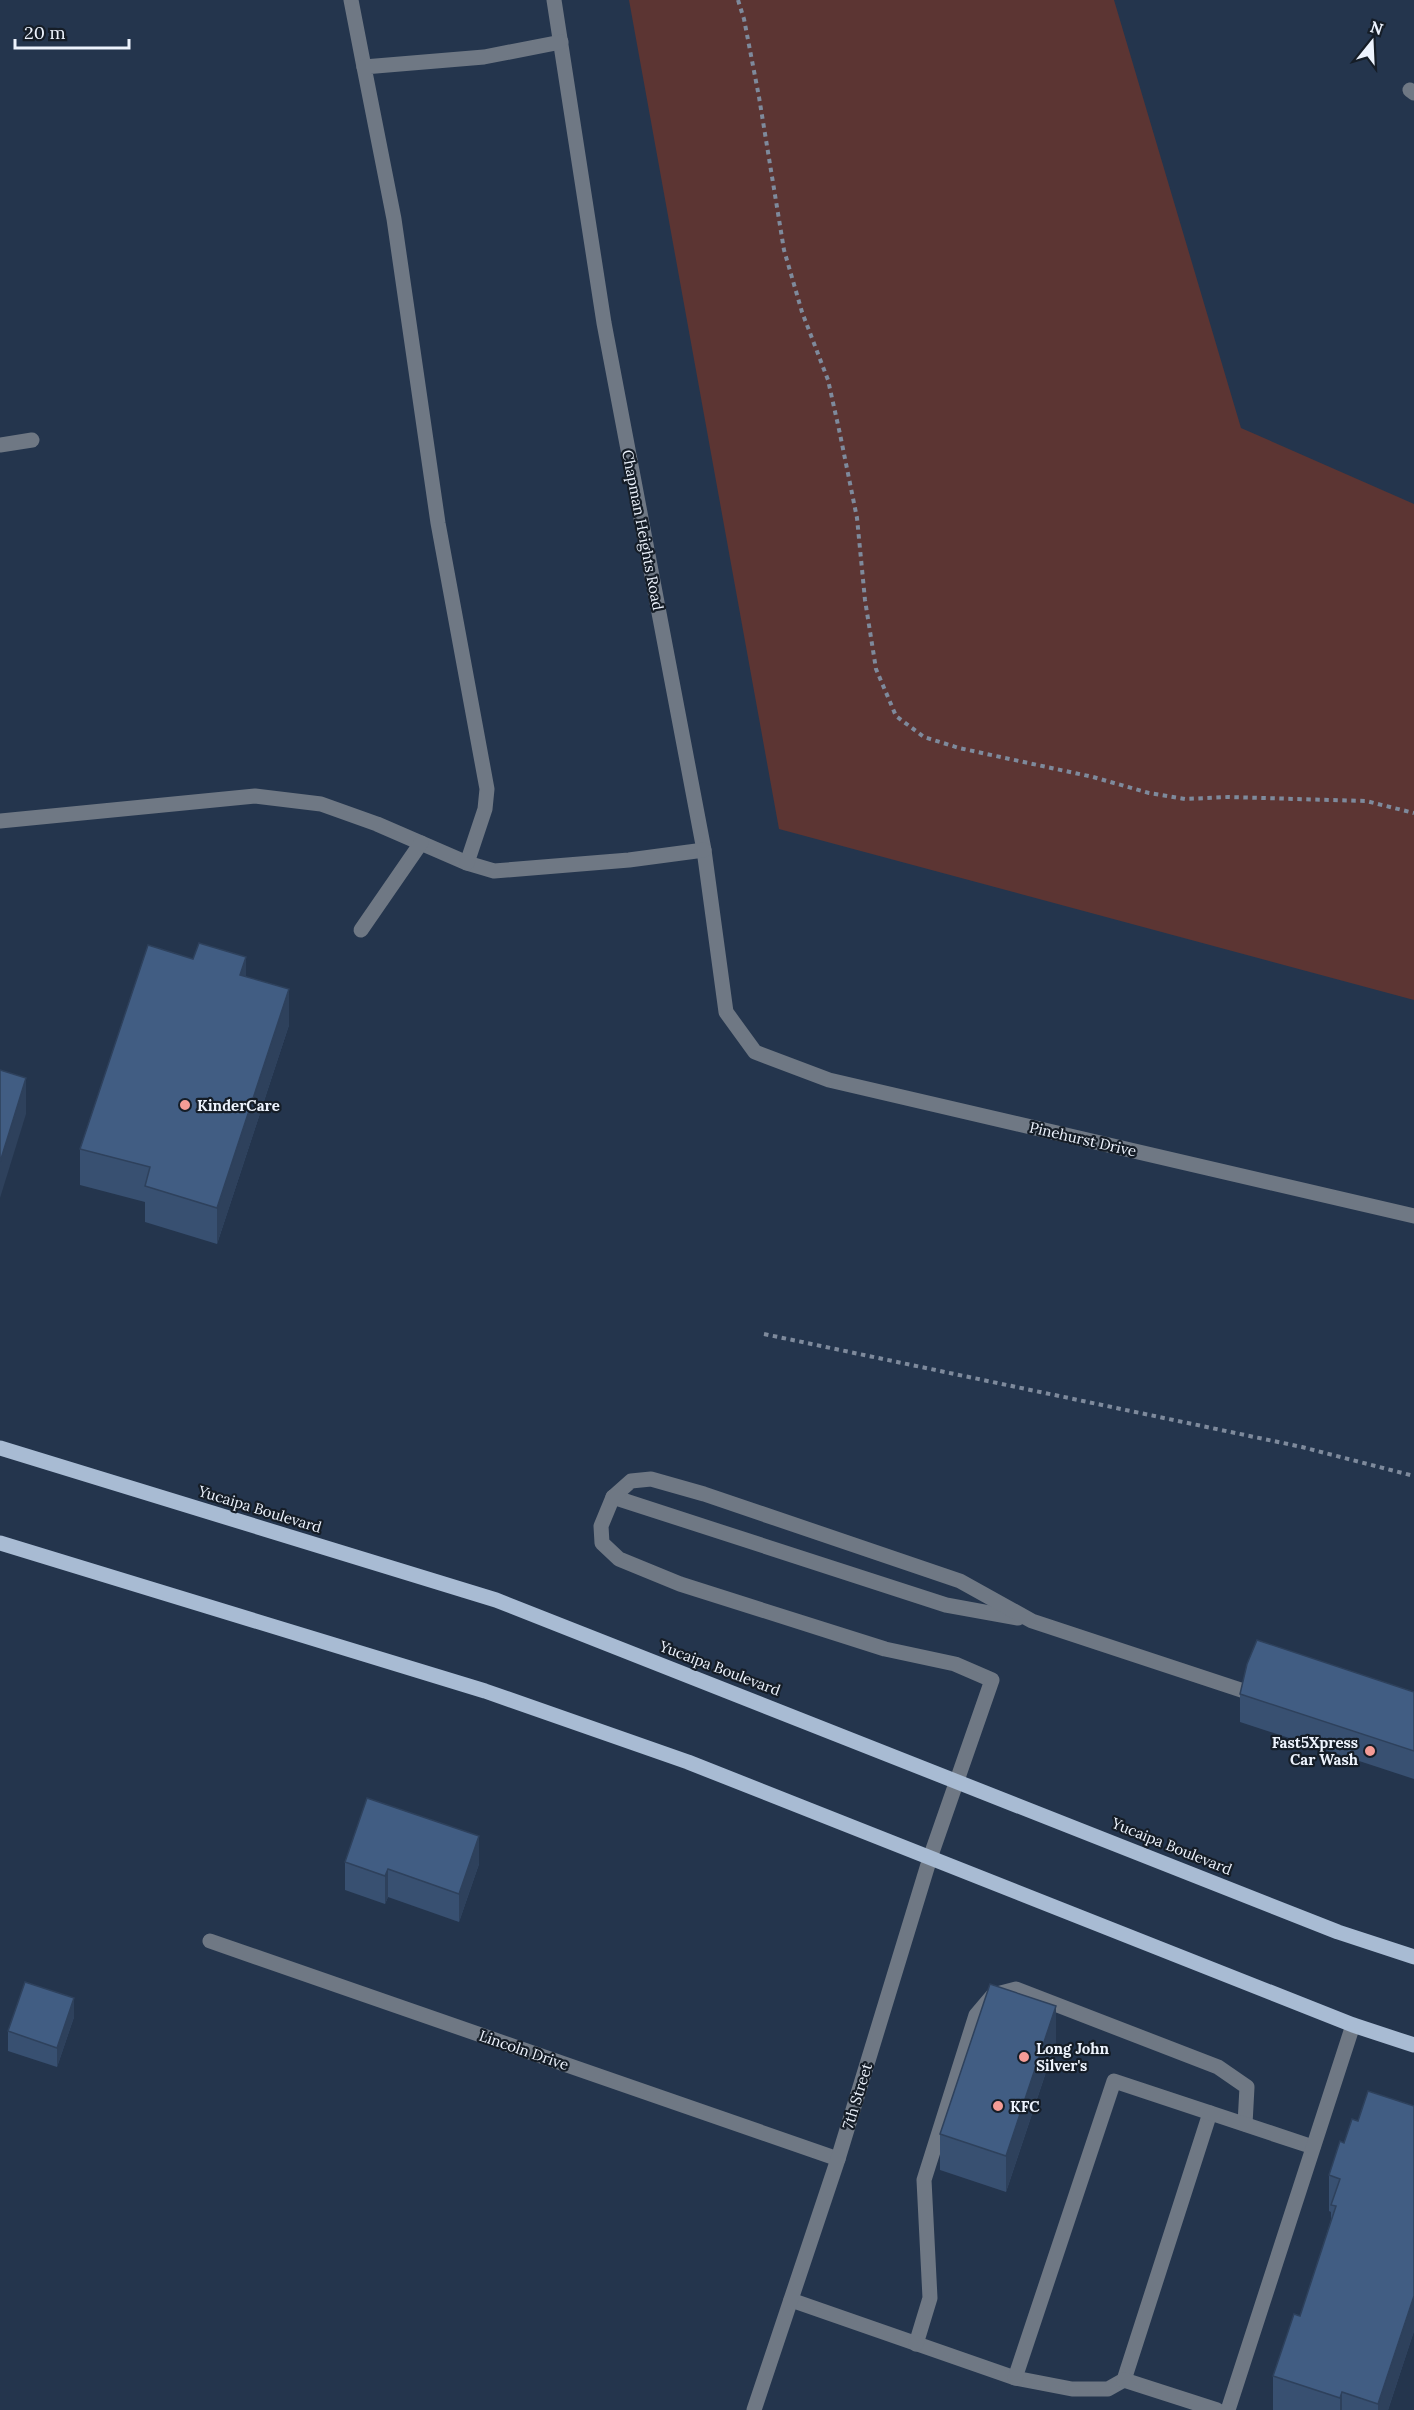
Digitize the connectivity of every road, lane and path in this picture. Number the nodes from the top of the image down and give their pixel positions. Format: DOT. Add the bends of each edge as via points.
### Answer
graph roads {
  1 [pos="351,0"];
  2 [pos="554,0"];
  3 [pos="738,0"];
  4 [pos="561,42"];
  5 [pos="364,67"];
  6 [pos="32,440"];
  7 [pos="0,445"];
  8 [pos="1414,813"];
  9 [pos="0,821"];
  10 [pos="421,843"];
  11 [pos="704,850"];
  12 [pos="467,863"];
  13 [pos="361,930"];
  14 [pos="755,1052"];
  15 [pos="1414,1216"];
  16 [pos="764,1334"];
  17 [pos="0,1448"];
  18 [pos="1414,1476"];
  19 [pos="613,1497"];
  20 [pos="0,1543"];
  21 [pos="1032,1621"];
  22 [pos="1247,1692"];
  23 [pos="956,1780"];
  24 [pos="930,1858"];
  25 [pos="210,1941"];
  26 [pos="1414,1957"];
  27 [pos="1353,2025"];
  28 [pos="1414,2045"];
  29 [pos="1210,2113"];
  30 [pos="1245,2124"];
  31 [pos="1314,2147"];
  32 [pos="838,2159"];
  33 [pos="791,2300"];
  34 [pos="916,2344"];
  35 [pos="1016,2378"];
  36 [pos="1124,2380"];
  37 [pos="754,2410"];
  38 [pos="1217,2410"];
  39 [pos="1228,2410"];
  1 -- 5 [label="street"];
  2 -- 4 [label="street, Chapman Heights Road"];
  3 -- 8 [label="path" via="759,97 784,250 828,380 840,434 857,518 876,669 896,716 924,737 959,748 1149,793 1185,799 1366,801"];
  4 -- 5 [label="street" via="484,57"];
  4 -- 11 [label="street, Chapman Heights Road" via="604,323"];
  5 -- 12 [label="street" via="394,219 438,523 488,789"];
  6 -- 7 [label="street"];
  9 -- 10 [label="street" via="255,796 321,804"];
  10 -- 12 [label="street"];
  10 -- 13 [label="street"];
  11 -- 12 [label="street" via="494,872"];
  11 -- 14 [label="street, Chapman Heights Road" via="726,1011"];
  14 -- 15 [label="street, Pinehurst Drive" via="829,1080"];
  16 -- 18 [label="path" via="1302,1447"];
  17 -- 23 [label="main road, Yucaipa Boulevard" via="496,1600"];
  19 -- 21 [label="street" via="946,1605"];
  19 -- 21 [label="street" via="631,1481 651,1479 704,1494 960,1581"];
  19 -- 23 [label="street, 7th Street" via="601,1526 602,1543 619,1559 680,1584 885,1649 955,1664 992,1680"];
  20 -- 24 [label="main road" via="485,1691 688,1762"];
  21 -- 22 [label="street"];
  23 -- 24 [label="street, 7th Street"];
  23 -- 26 [label="main road, Yucaipa Boulevard" via="1338,1932"];
  24 -- 27 [label="main road"];
  24 -- 32 [label="street, 7th Street"];
  25 -- 32 [label="street, Lincoln Drive"];
  27 -- 28 [label="main road"];
  27 -- 31 [label="street"];
  29 -- 30 [label="street"];
  29 -- 35 [label="street" via="1114,2081"];
  29 -- 36 [label="street"];
  30 -- 31 [label="street"];
  30 -- 34 [label="street" via="1247,2087 1218,2067 1016,1989 993,1995 976,2014 924,2180 930,2298"];
  31 -- 39 [label="street"];
  32 -- 33 [label="street, 7th Street"];
  33 -- 34 [label="street"];
  33 -- 37 [label="street, 7th Street"];
  34 -- 35 [label="street"];
  35 -- 36 [label="street" via="1072,2390 1108,2389"];
  36 -- 38 [label="street"];
}
